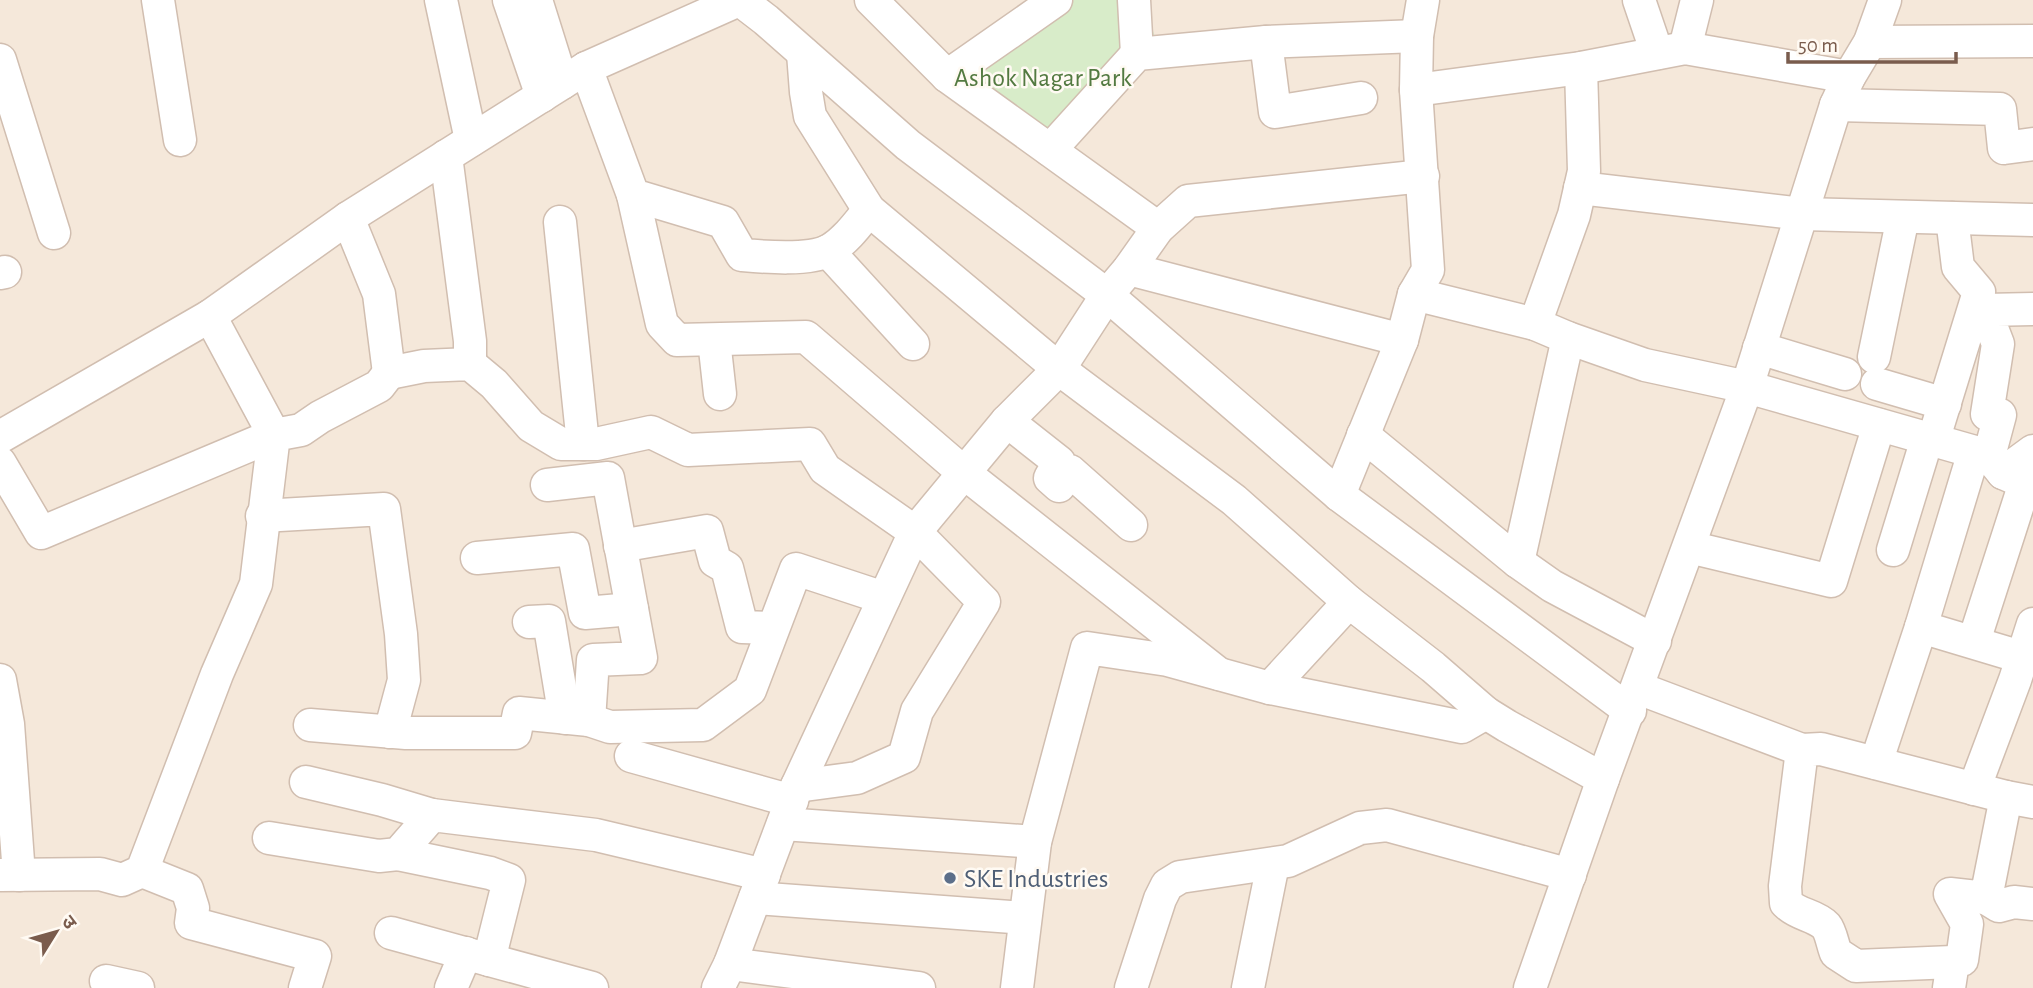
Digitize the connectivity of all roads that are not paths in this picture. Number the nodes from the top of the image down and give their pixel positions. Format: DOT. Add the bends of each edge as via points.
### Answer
graph roads {
  1 [pos="158,0"];
  2 [pos="441,0"];
  3 [pos="509,0"];
  4 [pos="536,0"];
  5 [pos="739,0"];
  6 [pos="872,0"];
  7 [pos="1056,0"];
  8 [pos="1134,0"];
  9 [pos="1424,0"];
  10 [pos="1639,0"];
  11 [pos="1697,0"];
  12 [pos="1879,2"];
  13 [pos="1417,36"];
  14 [pos="2033,41"];
  15 [pos="1266,42"];
  16 [pos="1870,42"];
  17 [pos="1671,51"];
  18 [pos="803,53"];
  19 [pos="1137,54"];
  20 [pos="1581,68"];
  21 [pos="947,76"];
  22 [pos="3,77"];
  23 [pos="563,82"];
  24 [pos="1416,90"];
  25 [pos="1842,91"];
  26 [pos="1361,98"];
  27 [pos="180,140"];
  28 [pos="2033,144"];
  29 [pos="458,148"];
  30 [pos="1050,150"];
  31 [pos="1423,176"];
  32 [pos="1580,188"];
  33 [pos="633,195"];
  34 [pos="869,211"];
  35 [pos="1802,214"];
  36 [pos="1903,216"];
  37 [pos="348,218"];
  38 [pos="1952,218"];
  39 [pos="2033,220"];
  40 [pos="560,222"];
  41 [pos="1158,228"];
  42 [pos="54,233"];
  43 [pos="828,251"];
  44 [pos="1129,269"];
  45 [pos="1414,294"];
  46 [pos="1107,295"];
  47 [pos="2033,309"];
  48 [pos="210,316"];
  49 [pos="1535,324"];
  50 [pos="1569,338"];
  51 [pos="714,340"];
  52 [pos="1402,340"];
  53 [pos="913,344"];
  54 [pos="1759,348"];
  55 [pos="470,364"];
  56 [pos="1059,369"];
  57 [pos="390,373"];
  58 [pos="1845,374"];
  59 [pos="1747,387"];
  60 [pos="720,394"];
  61 [pos="1945,404"];
  62 [pos="1007,421"];
  63 [pos="1879,425"];
  64 [pos="274,435"];
  65 [pos="1363,435"];
  66 [pos="0,438"];
  67 [pos="1930,440"];
  68 [pos="583,444"];
  69 [pos="2033,451"];
  70 [pos="0,463"];
  71 [pos="2005,470"];
  72 [pos="963,472"];
  73 [pos="547,485"];
  74 [pos="1339,495"];
  75 [pos="262,516"];
  76 [pos="1131,525"];
  77 [pos="915,532"];
  78 [pos="620,546"];
  79 [pos="1689,547"];
  80 [pos="1893,550"];
  81 [pos="477,558"];
  82 [pos="1518,562"];
  83 [pos="884,598"];
  84 [pos="1349,602"];
  85 [pos="632,608"];
  86 [pos="529,622"];
  87 [pos="2033,624"];
  88 [pos="1921,627"];
  89 [pos="772,628"];
  90 [pos="1655,641"];
  91 [pos="1974,641"];
  92 [pos="1219,674"];
  93 [pos="2023,674"];
  94 [pos="0,680"];
  95 [pos="1270,688"];
  96 [pos="1634,700"];
  97 [pos="1486,713"];
  98 [pos="577,719"];
  99 [pos="310,725"];
  100 [pos="390,732"];
  101 [pos="1802,750"];
  102 [pos="631,756"];
  103 [pos="1876,763"];
  104 [pos="1603,779"];
  105 [pos="306,782"];
  106 [pos="1974,789"];
  107 [pos="2020,800"];
  108 [pos="791,804"];
  109 [pos="432,815"];
  110 [pos="269,838"];
  111 [pos="1034,842"];
  112 [pos="398,854"];
  113 [pos="1273,864"];
  114 [pos="142,871"];
  115 [pos="9,875"];
  116 [pos="1570,875"];
  117 [pos="760,886"];
  118 [pos="1986,898"];
  119 [pos="2033,904"];
  120 [pos="1024,918"];
  121 [pos="391,933"];
  122 [pos="477,956"];
  123 [pos="1951,975"];
  124 [pos="724,976"];
  125 [pos="106,981"];
  126 [pos="138,988"];
  127 [pos="305,988"];
  128 [pos="451,988"];
  129 [pos="592,988"];
  130 [pos="919,988"];
  131 [pos="1017,988"];
  132 [pos="1131,988"];
  133 [pos="1248,988"];
  134 [pos="1530,988"];
  1 -- 27 [label="street"];
  2 -- 29 [label="street"];
  3 -- 23 [label="street"];
  4 -- 23 [label="street"];
  5 -- 18 [label="street"];
  5 -- 23 [label="street"];
  6 -- 21 [label="street"];
  7 -- 21 [label="street"];
  8 -- 19 [label="street"];
  9 -- 13 [label="street"];
  10 -- 17 [label="street"];
  11 -- 17 [label="street"];
  12 -- 16 [label="street"];
  13 -- 15 [label="street"];
  13 -- 24 [label="street"];
  14 -- 16 [label="street"];
  15 -- 19 [label="street"];
  15 -- 26 [label="street" via="1275,112"];
  16 -- 25 [label="street"];
  17 -- 20 [label="street"];
  17 -- 25 [label="street"];
  18 -- 34 [label="street" via="810,117"];
  18 -- 46 [label="street" via="908,145"];
  19 -- 30 [label="street"];
  20 -- 24 [label="street"];
  20 -- 32 [label="street" via="1584,170"];
  21 -- 30 [label="street"];
  22 -- 42 [label="street"];
  23 -- 29 [label="street"];
  23 -- 33 [label="street"];
  24 -- 31 [label="street"];
  25 -- 28 [label="street" via="2000,109 2004,148"];
  25 -- 35 [label="street"];
  29 -- 37 [label="street"];
  29 -- 55 [label="street"];
  30 -- 41 [label="street"];
  31 -- 41 [label="street" via="1188,201"];
  31 -- 45 [label="street" via="1428,270"];
  32 -- 35 [label="street"];
  32 -- 49 [label="street"];
  33 -- 43 [label="street" via="723,222 742,255 773,258"];
  33 -- 51 [label="street" via="662,324 677,340"];
  34 -- 43 [label="street"];
  34 -- 56 [label="street"];
  35 -- 36 [label="street"];
  35 -- 54 [label="street"];
  36 -- 38 [label="street"];
  36 -- 61 [label="street" via="1876,370"];
  37 -- 48 [label="street"];
  37 -- 57 [label="street" via="379,294"];
  38 -- 39 [label="street"];
  38 -- 61 [label="street" via="1958,267 1979,292"];
  40 -- 68 [label="street"];
  41 -- 44 [label="street"];
  43 -- 53 [label="street"];
  44 -- 46 [label="street"];
  44 -- 52 [label="street"];
  45 -- 49 [label="street"];
  45 -- 52 [label="street"];
  46 -- 56 [label="street"];
  46 -- 74 [label="street"];
  47 -- 71 [label="street" via="1984,310 1998,344 1987,414 2000,415"];
  48 -- 64 [label="street"];
  48 -- 66 [label="street"];
  49 -- 50 [label="street"];
  50 -- 59 [label="street" via="1645,365"];
  50 -- 82 [label="street"];
  51 -- 60 [label="street"];
  51 -- 72 [label="street" via="806,337"];
  52 -- 65 [label="street"];
  54 -- 58 [label="street"];
  54 -- 59 [label="street"];
  55 -- 57 [label="street"];
  55 -- 68 [label="street" via="541,434 561,444"];
  56 -- 62 [label="street"];
  56 -- 84 [label="street" via="1234,500"];
  57 -- 64 [label="street" via="379,386 301,430"];
  59 -- 63 [label="street"];
  59 -- 79 [label="street"];
  61 -- 67 [label="street"];
  62 -- 72 [label="street"];
  62 -- 76 [label="street" via="1059,461 1050,478 1059,486 1070,471"];
  63 -- 67 [label="street"];
  63 -- 79 [label="street" via="1831,581"];
  64 -- 70 [label="street" via="41,533"];
  64 -- 75 [label="street"];
  65 -- 74 [label="street"];
  65 -- 82 [label="street"];
  67 -- 71 [label="street"];
  67 -- 80 [label="street"];
  68 -- 77 [label="street" via="651,432 688,450 810,444 825,469"];
  69 -- 71 [label="street"];
  71 -- 88 [label="street"];
  71 -- 91 [label="street"];
  72 -- 77 [label="street"];
  72 -- 92 [label="street"];
  73 -- 78 [label="street" via="608,478"];
  74 -- 96 [label="street"];
  75 -- 100 [label="street" via="384,509 404,680"];
  75 -- 114 [label="street" via="256,584"];
  77 -- 83 [label="street"];
  77 -- 108 [label="street" via="984,601 917,711 904,757"];
  78 -- 85 [label="street"];
  78 -- 89 [label="street" via="707,531 715,561 727,568 742,627"];
  79 -- 90 [label="street"];
  81 -- 85 [label="street" via="573,550 585,613"];
  82 -- 90 [label="street" via="1587,607"];
  83 -- 89 [label="street" via="796,569"];
  83 -- 108 [label="street"];
  84 -- 95 [label="street"];
  84 -- 97 [label="street"];
  85 -- 98 [label="street" via="641,658 593,660"];
  86 -- 98 [label="street" via="549,621"];
  87 -- 93 [label="street"];
  88 -- 91 [label="street"];
  88 -- 103 [label="street"];
  89 -- 98 [label="street" via="750,690 703,725 610,727"];
  90 -- 96 [label="street"];
  91 -- 93 [label="street"];
  92 -- 95 [label="street"];
  92 -- 111 [label="street" via="1168,660 1087,648"];
  93 -- 106 [label="street"];
  94 -- 115 [label="street" via="8,724"];
  95 -- 97 [label="street" via="1462,727"];
  96 -- 101 [label="street"];
  96 -- 104 [label="street"];
  97 -- 104 [label="street"];
  98 -- 100 [label="street" via="519,713 515,733"];
  99 -- 100 [label="street"];
  101 -- 103 [label="street" via="1821,748"];
  101 -- 123 [label="street" via="1786,903 1796,913 1807,914 1827,927 1836,953 1856,966"];
  102 -- 108 [label="street"];
  103 -- 106 [label="street"];
  104 -- 116 [label="street"];
  105 -- 109 [label="street"];
  106 -- 107 [label="street"];
  107 -- 118 [label="street"];
  108 -- 111 [label="street"];
  108 -- 117 [label="street"];
  109 -- 112 [label="street"];
  109 -- 117 [label="street" via="596,835"];
  110 -- 112 [label="street" via="379,856"];
  111 -- 120 [label="street"];
  112 -- 122 [label="street" via="509,880"];
  113 -- 116 [label="street" via="1360,828 1387,825"];
  113 -- 132 [label="street" via="1195,873 1167,885"];
  113 -- 133 [label="street"];
  114 -- 115 [label="street" via="122,880 100,874"];
  114 -- 127 [label="street" via="187,888 193,908 191,923 314,956"];
  116 -- 134 [label="street"];
  117 -- 120 [label="street"];
  117 -- 124 [label="street"];
  118 -- 119 [label="street" via="1998,906"];
  118 -- 123 [label="street" via="1950,894 1967,925 1962,960"];
  120 -- 131 [label="street"];
  121 -- 122 [label="street"];
  122 -- 128 [label="street"];
  122 -- 129 [label="street"];
  124 -- 130 [label="street"];
  125 -- 126 [label="street"];
}
